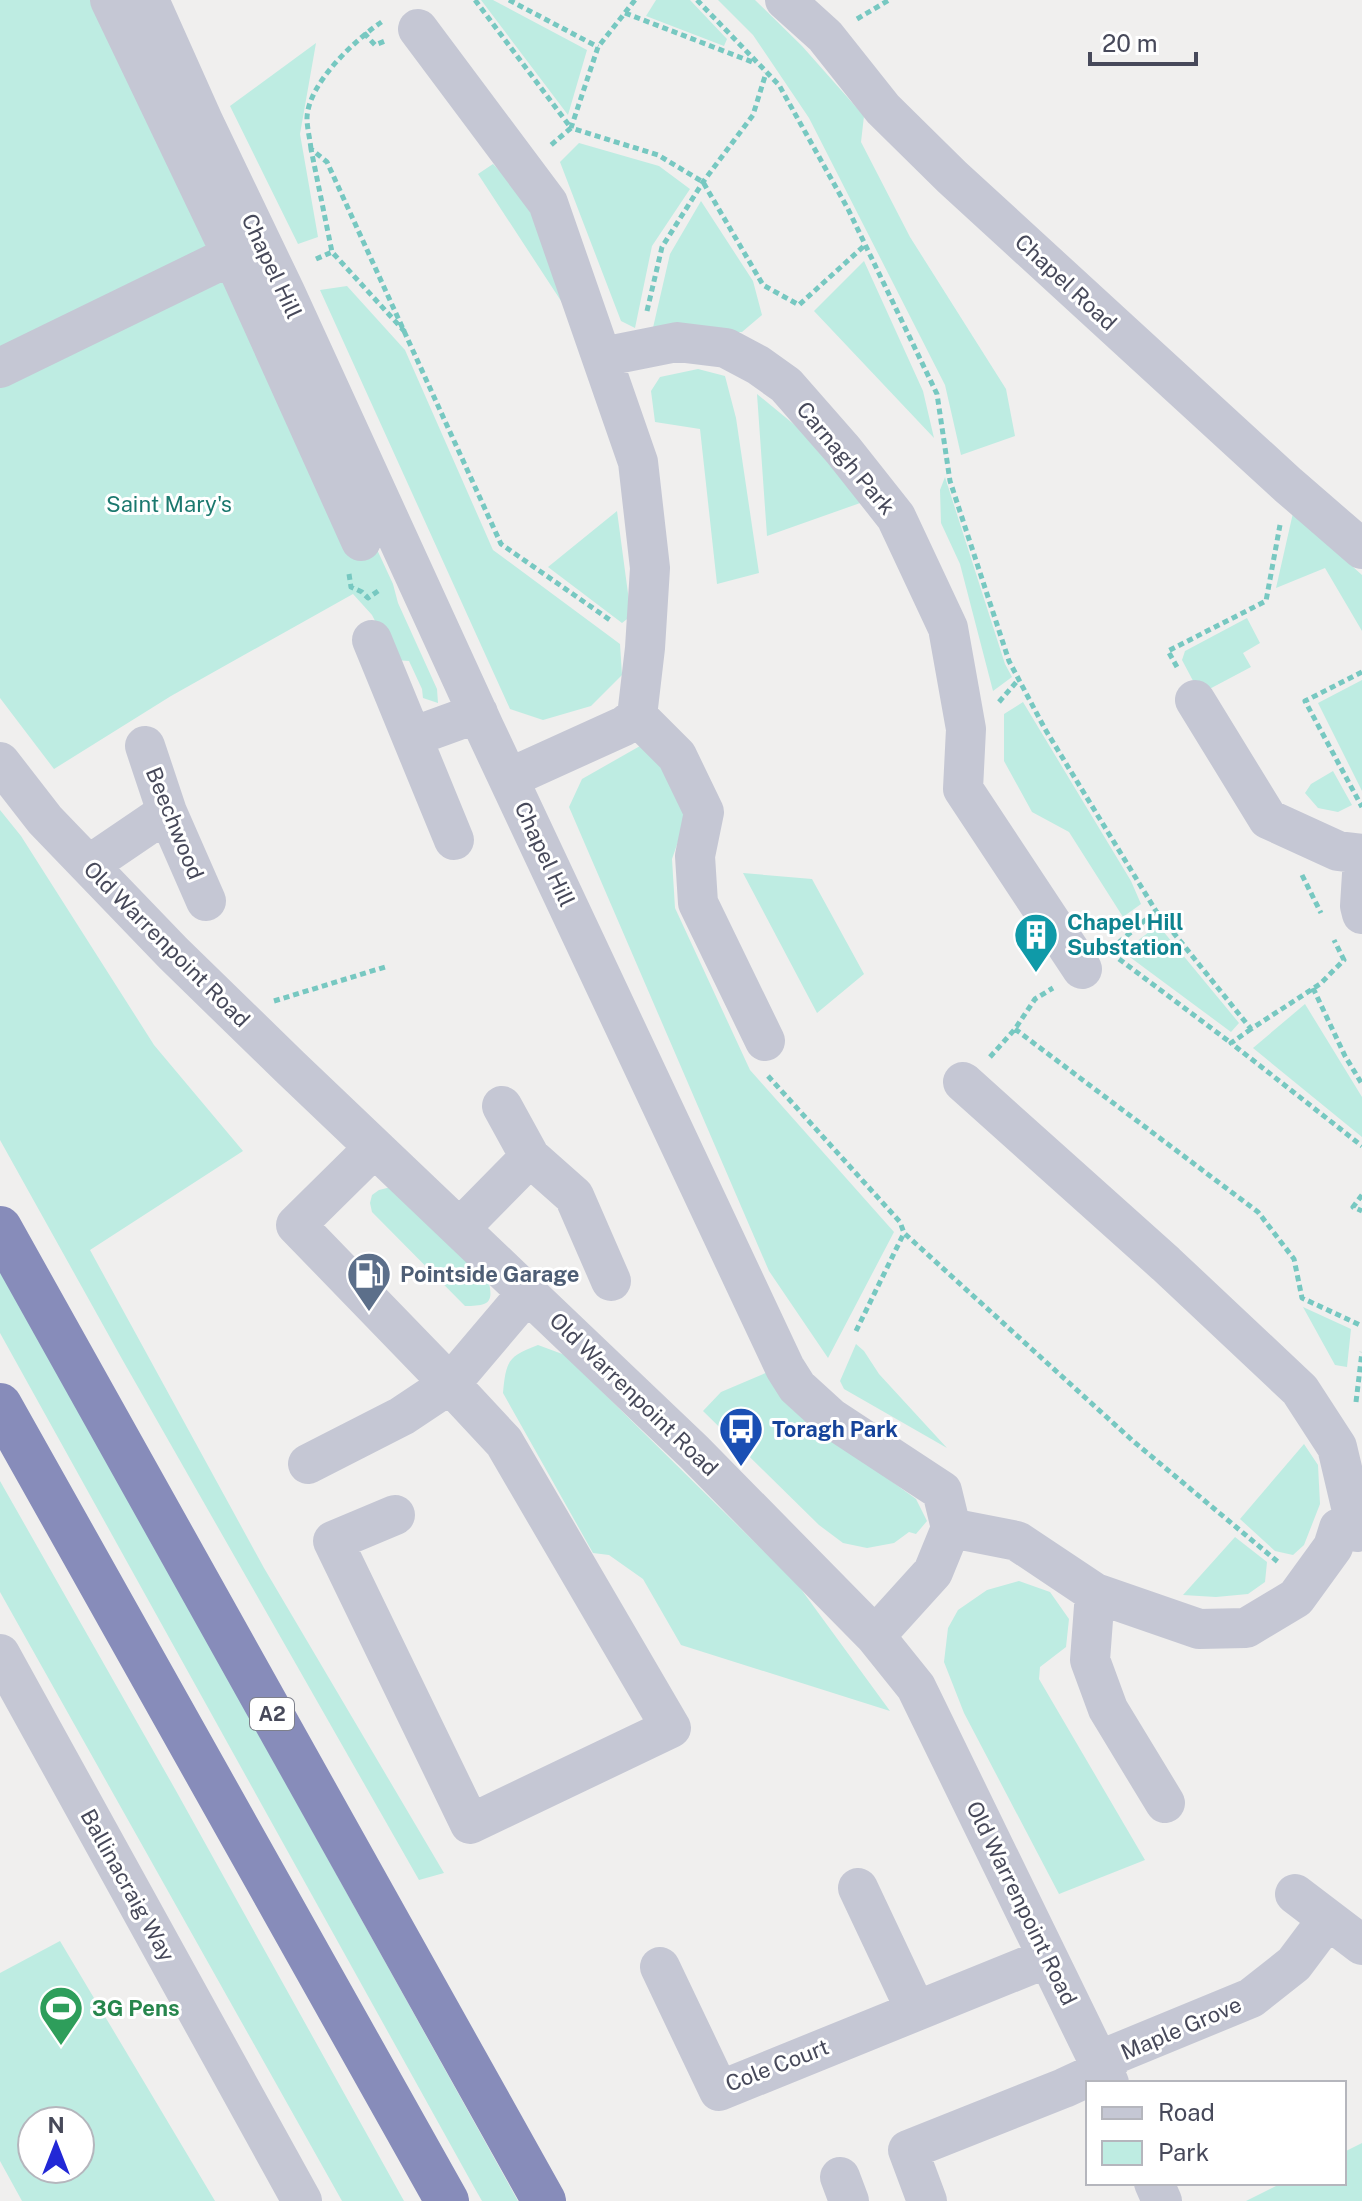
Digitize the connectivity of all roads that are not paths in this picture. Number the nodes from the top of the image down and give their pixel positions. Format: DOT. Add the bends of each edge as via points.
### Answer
graph roads {
  1 [pos="110,0"];
  2 [pos="149,0"];
  3 [pos="785,0"];
  4 [pos="403,23"];
  5 [pos="232,255"];
  6 [pos="620,354"];
  7 [pos="0,368"];
  8 [pos="361,541"];
  9 [pos="1362,549"];
  10 [pos="372,640"];
  11 [pos="1195,700"];
  12 [pos="478,713"];
  13 [pos="637,716"];
  14 [pos="412,737"];
  15 [pos="145,746"];
  16 [pos="0,762"];
  17 [pos="508,776"];
  18 [pos="167,812"];
  19 [pos="454,840"];
  20 [pos="1362,854"];
  21 [pos="89,865"];
  22 [pos="1362,874"];
  23 [pos="206,901"];
  24 [pos="1339,922"];
  25 [pos="1082,969"];
  26 [pos="765,1041"];
  27 [pos="975,1072"];
  28 [pos="502,1106"];
  29 [pos="374,1148"];
  30 [pos="530,1157"];
  31 [pos="0,1228"];
  32 [pos="460,1228"];
  33 [pos="611,1281"];
  34 [pos="528,1292"];
  35 [pos="450,1384"];
  36 [pos="0,1405"];
  37 [pos="308,1464"];
  38 [pos="395,1515"];
  39 [pos="951,1528"];
  40 [pos="1360,1533"];
  41 [pos="1095,1593"];
  42 [pos="875,1636"];
  43 [pos="0,1654"];
  44 [pos="1165,1803"];
  45 [pos="858,1888"];
  46 [pos="1295,1894"];
  47 [pos="1327,1920"];
  48 [pos="1362,1945"];
  49 [pos="1047,1958"];
  50 [pos="660,1967"];
  51 [pos="916,2011"];
  52 [pos="1106,2077"];
  53 [pos="1086,2082"];
  54 [pos="302,2201"];
  55 [pos="447,2201"];
  56 [pos="544,2201"];
  57 [pos="927,2201"];
  1 -- 5 [label="street"];
  2 -- 12 [label="street, Chapel Hill"];
  3 -- 9 [label="street, Chapel Road" via="825,36 883,109 952,177"];
  4 -- 6 [label="street" via="548,203"];
  5 -- 7 [label="street"];
  5 -- 8 [label="street"];
  6 -- 13 [label="street" via="650,568"];
  6 -- 25 [label="street, Carnagh Park" via="677,342 726,348 758,365 786,385 896,517 948,628 966,729 963,789"];
  10 -- 14 [label="street"];
  11 -- 20 [label="street" via="1268,819 1338,851"];
  12 -- 14 [label="street"];
  12 -- 17 [label="street, Chapel Hill"];
  13 -- 17 [label="street"];
  13 -- 26 [label="street" via="677,756 704,812 695,856 698,903"];
  14 -- 19 [label="street"];
  15 -- 18 [label="street, Beechwood"];
  16 -- 21 [label="street, Old Warrenpoint Road"];
  17 -- 39 [label="street, Chapel Hill" via="785,1368 797,1387 831,1418 942,1491"];
  18 -- 21 [label="street"];
  18 -- 23 [label="street, Beechwood"];
  21 -- 29 [label="street, Old Warrenpoint Road"];
  22 -- 24 [label="street" via="1360,906"];
  27 -- 40 [label="street" via="1300,1390 1337,1447"];
  28 -- 30 [label="street"];
  29 -- 32 [label="street, Old Warrenpoint Road"];
  29 -- 35 [label="street" via="296,1225"];
  30 -- 32 [label="street"];
  30 -- 33 [label="street" via="574,1196"];
  31 -- 56 [label="highway, A2"];
  32 -- 34 [label="street, Old Warrenpoint Road"];
  34 -- 35 [label="street"];
  34 -- 42 [label="street, Old Warrenpoint Road"];
  35 -- 37 [label="street" via="402,1416"];
  35 -- 38 [label="street" via="504,1442 671,1728 470,1824 333,1541"];
  36 -- 55 [label="highway"];
  39 -- 41 [label="street" via="1017,1541"];
  39 -- 42 [label="street" via="933,1572"];
  40 -- 41 [label="street" via="1339,1528 1333,1547 1296,1598 1246,1628 1199,1629"];
  41 -- 44 [label="street" via="1090,1660 1108,1709"];
  42 -- 49 [label="street, Old Warrenpoint Road" via="916,1687"];
  43 -- 54 [label="street, Ballinacraig Way"];
  45 -- 51 [label="street"];
  46 -- 47 [label="street"];
  47 -- 48 [label="street"];
  47 -- 52 [label="street, Maple Grove" via="1294,1964 1251,1998 1115,2054"];
  49 -- 51 [label="street, Cole Court"];
  49 -- 52 [label="street, Old Warrenpoint Road"];
  50 -- 51 [label="street, Cole Court" via="719,2091"];
  53 -- 57 [label="street, Maple Grove" via="908,2150"];
}
